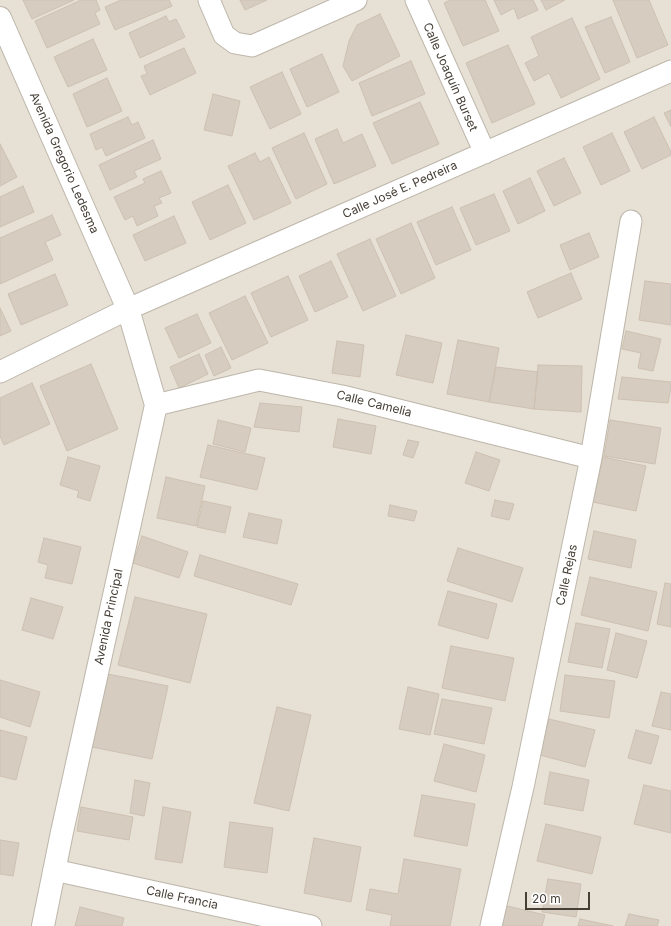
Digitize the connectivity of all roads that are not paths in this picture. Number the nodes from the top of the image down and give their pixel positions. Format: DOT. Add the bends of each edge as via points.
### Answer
graph roads {
  1 [pos="209,0"];
  2 [pos="356,0"];
  3 [pos="416,0"];
  4 [pos="0,18"];
  5 [pos="671,71"];
  6 [pos="485,153"];
  7 [pos="631,221"];
  8 [pos="128,309"];
  9 [pos="0,372"];
  10 [pos="156,406"];
  11 [pos="591,458"];
  12 [pos="54,870"];
  13 [pos="43,926"];
  14 [pos="310,926"];
  15 [pos="491,926"];
  1 -- 2 [label="street" via="224,34 235,44 252,46"];
  3 -- 6 [label="street, Calle Joaquín Burset"];
  4 -- 8 [label="street, Avenida Gregorio Ledesma"];
  5 -- 6 [label="street, Calle José E. Pedreira"];
  6 -- 8 [label="street, Calle José E. Pedreira"];
  7 -- 11 [label="street, Calle Rejas"];
  8 -- 9 [label="street, Calle José E. Pedreira"];
  8 -- 10 [label="street, Avenida Principal"];
  10 -- 11 [label="street, Calle Camelia" via="259,380 342,396"];
  10 -- 12 [label="street, Avenida Principal"];
  11 -- 15 [label="street, Calle Rejas" via="525,779"];
  12 -- 13 [label="street, Avenida Principal"];
  12 -- 14 [label="street, Calle Francia"];
}
